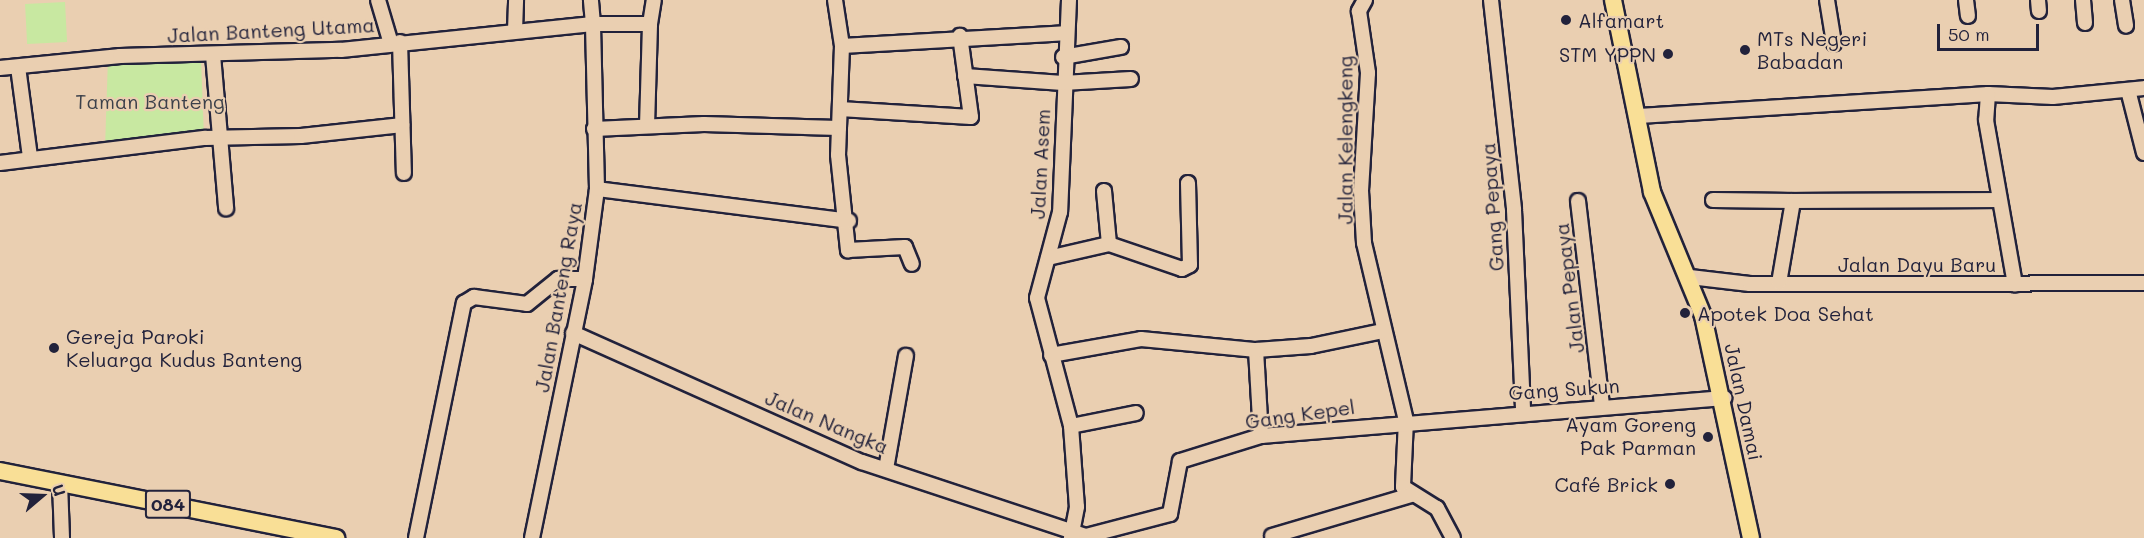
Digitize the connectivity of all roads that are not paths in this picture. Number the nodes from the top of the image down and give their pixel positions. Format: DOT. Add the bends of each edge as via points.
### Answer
graph roads {
  1 [pos="378,0"];
  2 [pos="516,0"];
  3 [pos="591,0"];
  4 [pos="654,0"];
  5 [pos="835,0"];
  6 [pos="1069,0"];
  7 [pos="1365,0"];
  8 [pos="1491,0"];
  9 [pos="1613,0"];
  10 [pos="1827,0"];
  11 [pos="1966,0"];
  12 [pos="2083,0"];
  13 [pos="2122,0"];
  14 [pos="1968,16"];
  15 [pos="2085,23"];
  16 [pos="593,24"];
  17 [pos="650,24"];
  18 [pos="2126,26"];
  19 [pos="515,31"];
  20 [pos="1065,33"];
  21 [pos="960,36"];
  22 [pos="395,43"];
  23 [pos="1834,44"];
  24 [pos="842,46"];
  25 [pos="1121,47"];
  26 [pos="213,55"];
  27 [pos="1064,57"];
  28 [pos="18,67"];
  29 [pos="0,68"];
  30 [pos="965,76"];
  31 [pos="1131,79"];
  32 [pos="1064,83"];
  33 [pos="2144,88"];
  34 [pos="2128,90"];
  35 [pos="1988,94"];
  36 [pos="840,109"];
  37 [pos="1639,116"];
  38 [pos="402,125"];
  39 [pos="647,126"];
  40 [pos="839,128"];
  41 [pos="594,129"];
  42 [pos="219,138"];
  43 [pos="2144,153"];
  44 [pos="30,157"];
  45 [pos="0,163"];
  46 [pos="405,173"];
  47 [pos="1188,183"];
  48 [pos="597,189"];
  49 [pos="1104,190"];
  50 [pos="1713,200"];
  51 [pos="1998,200"];
  52 [pos="1578,201"];
  53 [pos="1792,201"];
  54 [pos="226,208"];
  55 [pos="849,221"];
  56 [pos="1108,244"];
  57 [pos="1046,263"];
  58 [pos="912,264"];
  59 [pos="1690,277"];
  60 [pos="585,279"];
  61 [pos="1779,283"];
  62 [pos="2015,284"];
  63 [pos="2144,284"];
  64 [pos="1383,331"];
  65 [pos="573,333"];
  66 [pos="1256,350"];
  67 [pos="1051,355"];
  68 [pos="906,356"];
  69 [pos="1724,398"];
  70 [pos="1602,406"];
  71 [pos="1523,411"];
  72 [pos="1136,413"];
  73 [pos="1406,420"];
  74 [pos="1071,426"];
  75 [pos="1261,436"];
  76 [pos="886,468"];
  77 [pos="0,471"];
  78 [pos="60,483"];
  79 [pos="1412,495"];
  80 [pos="1071,535"];
  81 [pos="1272,536"];
  82 [pos="62,538"];
  83 [pos="336,538"];
  84 [pos="416,538"];
  85 [pos="532,538"];
  86 [pos="1453,538"];
  87 [pos="1751,538"];
  1 -- 22 [label="street"];
  2 -- 19 [label="street"];
  3 -- 16 [label="street"];
  4 -- 17 [label="street"];
  5 -- 24 [label="street"];
  6 -- 20 [label="street, Jalan Asem"];
  7 -- 64 [label="street, Jalan Kelengkeng" via="1359,11 1368,73 1361,191 1368,266"];
  8 -- 71 [label="street, Gang Pepaya" via="1514,210"];
  9 -- 37 [label="main road, Jalan Damai"];
  10 -- 23 [label="street"];
  11 -- 14 [label="street"];
  12 -- 15 [label="street"];
  13 -- 18 [label="street"];
  16 -- 17 [label="street, Jalan Banteng Utama"];
  16 -- 19 [label="street, Jalan Banteng Utama"];
  16 -- 41 [label="street, Jalan Banteng Raya"];
  17 -- 39 [label="street"];
  19 -- 22 [label="street, Jalan Banteng Utama"];
  20 -- 21 [label="street"];
  20 -- 27 [label="street, Jalan Asem"];
  21 -- 24 [label="street"];
  21 -- 30 [label="street"];
  22 -- 26 [label="street, Jalan Banteng Utama"];
  22 -- 38 [label="street"];
  24 -- 36 [label="street"];
  25 -- 27 [label="street"];
  26 -- 28 [label="street, Jalan Banteng Utama" via="120,56"];
  26 -- 42 [label="street"];
  27 -- 32 [label="street, Jalan Asem"];
  28 -- 29 [label="street, Jalan Banteng Utama"];
  28 -- 44 [label="street"];
  30 -- 32 [label="street"];
  30 -- 36 [label="street" via="971,117"];
  31 -- 32 [label="street"];
  32 -- 57 [label="street, Jalan Asem" via="1060,212"];
  33 -- 34 [label="street"];
  34 -- 35 [label="street" via="2053,98"];
  34 -- 43 [label="street"];
  35 -- 37 [label="street"];
  35 -- 51 [label="street" via="1986,120"];
  36 -- 40 [label="street"];
  37 -- 59 [label="main road, Jalan Damai" via="1652,192"];
  38 -- 42 [label="street"];
  38 -- 46 [label="street"];
  39 -- 40 [label="street"];
  39 -- 41 [label="street"];
  40 -- 55 [label="street"];
  41 -- 48 [label="street, Jalan Banteng Raya"];
  42 -- 44 [label="street"];
  42 -- 54 [label="street"];
  44 -- 45 [label="street"];
  47 -- 56 [label="street" via="1190,265 1182,269"];
  48 -- 55 [label="street"];
  48 -- 60 [label="street, Jalan Banteng Raya"];
  49 -- 56 [label="street"];
  50 -- 53 [label="street"];
  51 -- 53 [label="street"];
  51 -- 62 [label="street"];
  52 -- 70 [label="street, Jalan Pepaya"];
  53 -- 61 [label="street"];
  55 -- 58 [label="street" via="848,250 905,247"];
  56 -- 57 [label="street"];
  57 -- 67 [label="street, Jalan Asem" via="1038,282 1038,315"];
  59 -- 61 [label="street, Jalan Dayu Baru"];
  59 -- 69 [label="main road, Jalan Damai"];
  60 -- 65 [label="street, Jalan Banteng Raya"];
  60 -- 84 [label="street" via="558,279 526,304 474,297 464,303"];
  61 -- 62 [label="street, Jalan Dayu Baru"];
  62 -- 63 [label="street, Jalan Dayu Baru"];
  64 -- 66 [label="street" via="1311,346"];
  64 -- 73 [label="street, Jalan Kelengkeng"];
  65 -- 76 [label="street, Jalan Nangka" via="808,440"];
  65 -- 85 [label="street, Jalan Banteng Raya"];
  66 -- 67 [label="street" via="1141,339"];
  66 -- 75 [label="street"];
  67 -- 74 [label="street, Jalan Asem"];
  68 -- 76 [label="street"];
  69 -- 70 [label="street, Gang Sukun"];
  69 -- 87 [label="main road, Jalan Damai"];
  70 -- 71 [label="street, Gang Sukun"];
  71 -- 73 [label="street, Gang Sukun"];
  72 -- 74 [label="street"];
  73 -- 75 [label="street, Gang Kepel"];
  73 -- 79 [label="street, Jalan Kelengkeng" via="1403,487"];
  74 -- 80 [label="street, Jalan Asem" via="1077,507"];
  75 -- 80 [label="street, Gang Kepel" via="1180,461 1170,514 1086,536"];
  76 -- 80 [label="street, Jalan Nangka"];
  77 -- 78 [label="main road, 084"];
  78 -- 82 [label="street"];
  78 -- 83 [label="main road, 084"];
  79 -- 81 [label="street"];
  79 -- 86 [label="street" via="1437,508"];
}
